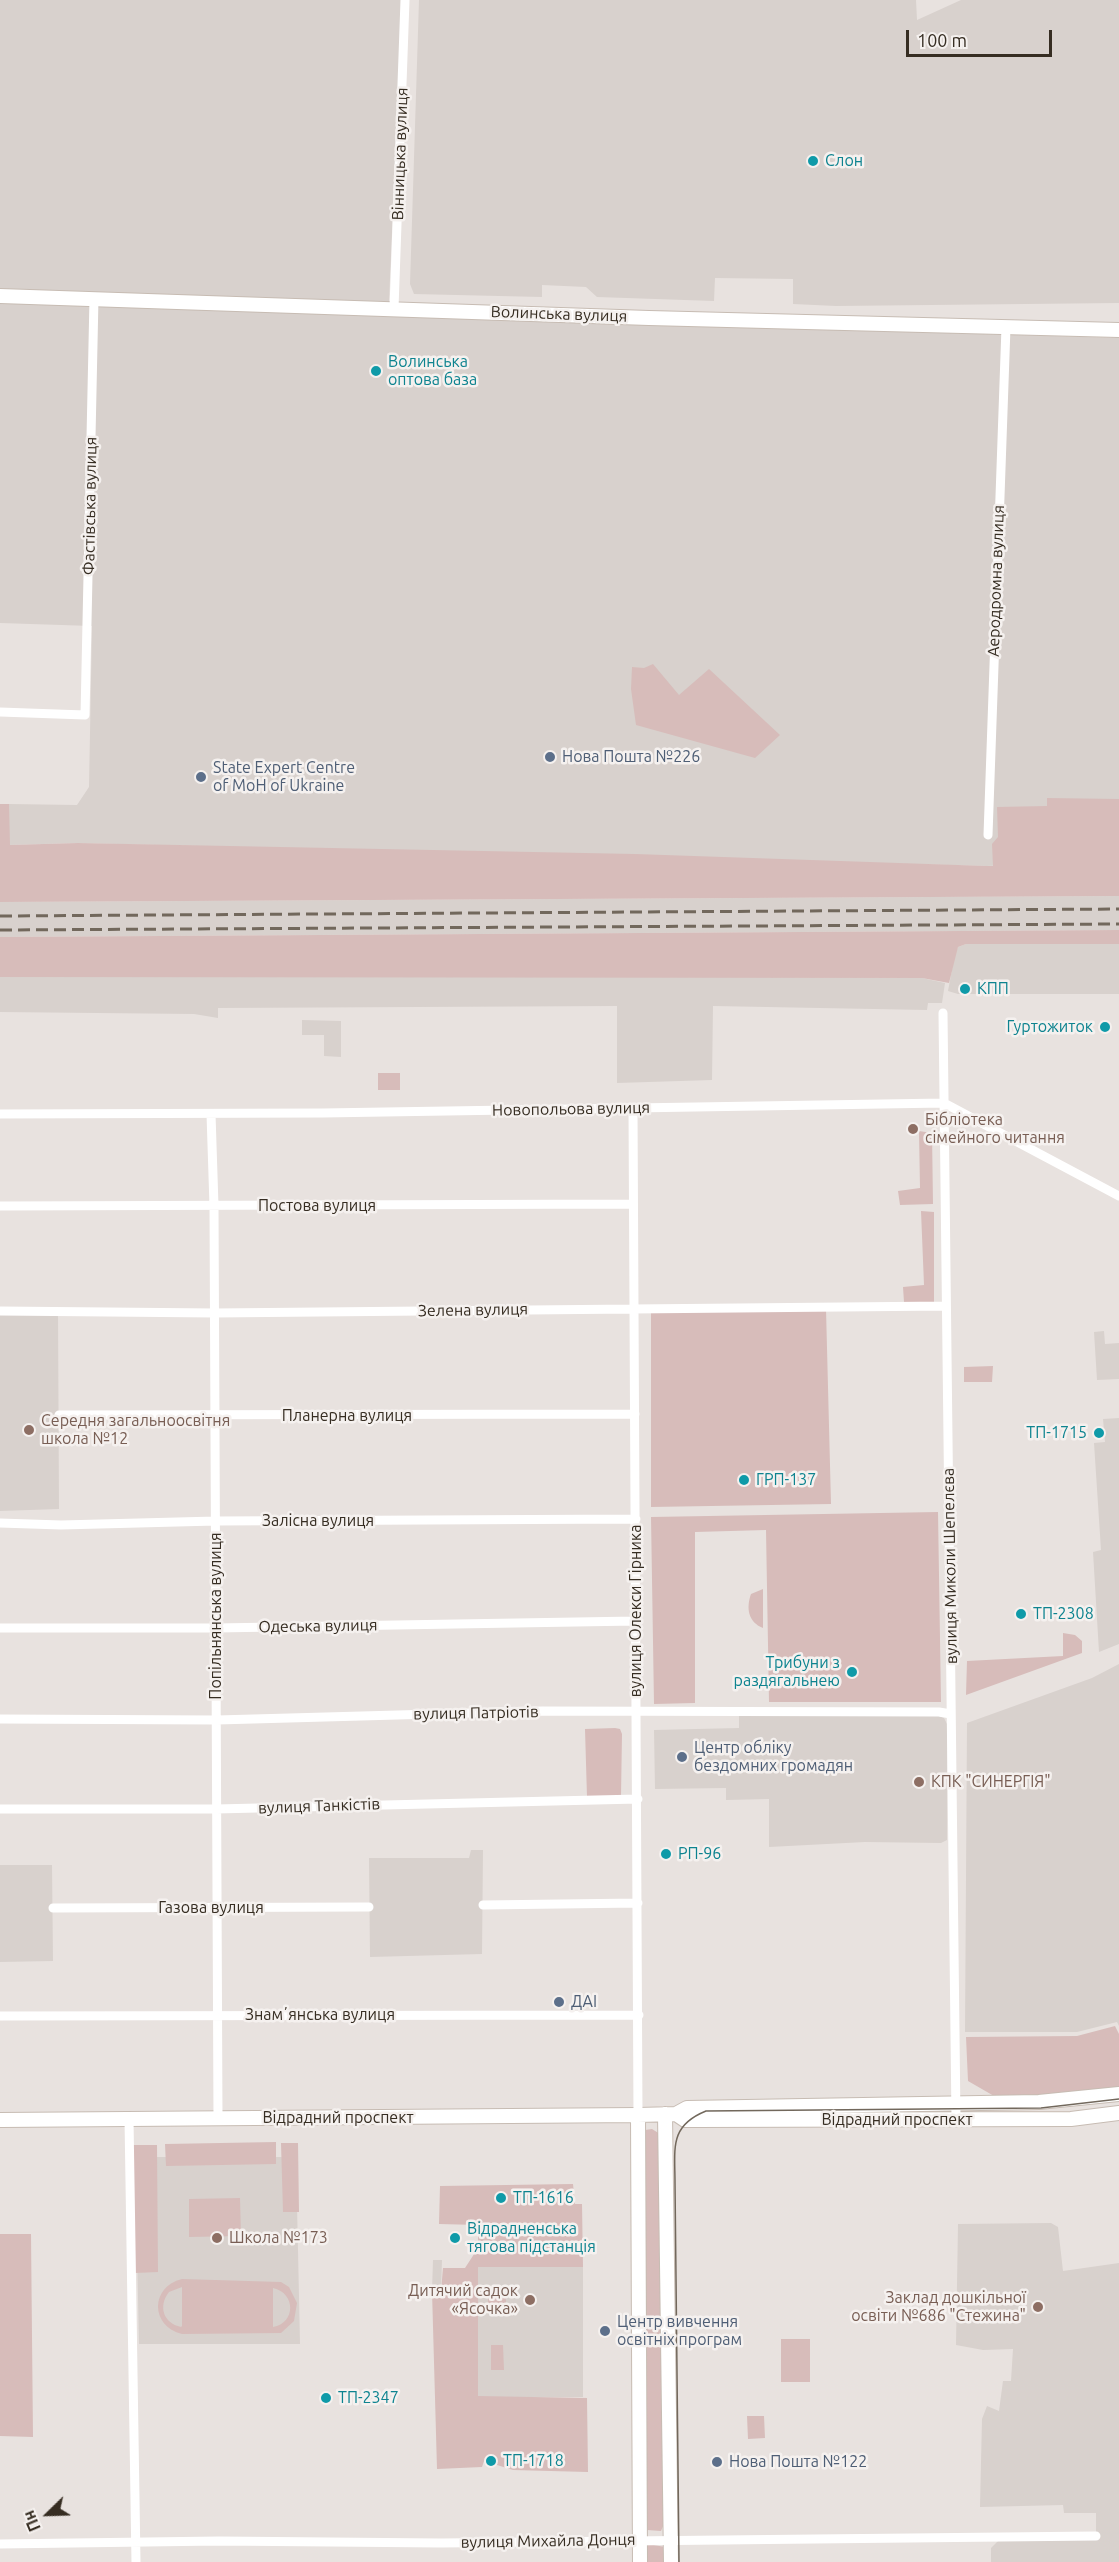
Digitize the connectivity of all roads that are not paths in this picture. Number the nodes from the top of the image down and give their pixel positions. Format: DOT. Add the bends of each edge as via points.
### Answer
graph roads {
  1 [pos="405,0"];
  2 [pos="0,296"];
  3 [pos="94,298"];
  4 [pos="394,308"];
  5 [pos="1006,327"];
  6 [pos="1119,330"];
  7 [pos="0,712"];
  8 [pos="988,835"];
  9 [pos="943,1013"];
  10 [pos="944,1103"];
  11 [pos="633,1108"];
  12 [pos="0,1114"];
  13 [pos="211,1114"];
  14 [pos="1119,1196"];
  15 [pos="633,1204"];
  16 [pos="0,1206"];
  17 [pos="214,1206"];
  18 [pos="946,1306"];
  19 [pos="634,1309"];
  20 [pos="0,1311"];
  21 [pos="215,1313"];
  22 [pos="635,1414"];
  23 [pos="59,1415"];
  24 [pos="215,1417"];
  25 [pos="636,1519"];
  26 [pos="216,1521"];
  27 [pos="0,1523"];
  28 [pos="636,1621"];
  29 [pos="0,1628"];
  30 [pos="216,1628"];
  31 [pos="637,1711"];
  32 [pos="951,1714"];
  33 [pos="0,1719"];
  34 [pos="217,1720"];
  35 [pos="638,1799"];
  36 [pos="0,1809"];
  37 [pos="216,1809"];
  38 [pos="638,1903"];
  39 [pos="483,1905"];
  40 [pos="369,1907"];
  41 [pos="53,1908"];
  42 [pos="218,1909"];
  43 [pos="218,2015"];
  44 [pos="639,2015"];
  45 [pos="0,2016"];
  46 [pos="1119,2094"];
  47 [pos="956,2103"];
  48 [pos="671,2114"];
  49 [pos="1119,2114"];
  50 [pos="638,2115"];
  51 [pos="129,2119"];
  52 [pos="218,2119"];
  53 [pos="0,2120"];
  54 [pos="956,2120"];
  55 [pos="1096,2536"];
  56 [pos="640,2539"];
  57 [pos="671,2540"];
  58 [pos="136,2542"];
  59 [pos="0,2544"];
  60 [pos="136,2562"];
  61 [pos="640,2562"];
  62 [pos="670,2562"];
  1 -- 4 [label="street, Вінницька вулиця"];
  2 -- 3 [label="main road, Волинська вулиця"];
  3 -- 4 [label="main road, Волинська вулиця"];
  3 -- 7 [label="street, Фастівська вулиця" via="84,715"];
  4 -- 5 [label="main road, Волинська вулиця"];
  5 -- 6 [label="main road, Волинська вулиця"];
  5 -- 8 [label="street, Аеродромна вулиця"];
  9 -- 10 [label="street, вулиця Миколи Шепелєва"];
  10 -- 11 [label="street, Новопольова вулиця"];
  10 -- 14 [label="street, Новопольова вулиця"];
  10 -- 18 [label="street, вулиця Миколи Шепелєва"];
  11 -- 13 [label="street, Новопольова вулиця"];
  11 -- 15 [label="street, вулиця Олекси Гірника"];
  12 -- 13 [label="street, Новопольова вулиця"];
  13 -- 17 [label="street, Попільнянська вулиця"];
  15 -- 17 [label="street, Постова вулиця"];
  15 -- 19 [label="street, вулиця Олекси Гірника"];
  16 -- 17 [label="street, Постова вулиця"];
  17 -- 21 [label="street, Попільнянська вулиця"];
  18 -- 19 [label="street, Зелена вулиця"];
  18 -- 32 [label="street, вулиця Миколи Шепелєва"];
  19 -- 21 [label="street, Зелена вулиця"];
  19 -- 22 [label="street, вулиця Олекси Гірника"];
  20 -- 21 [label="street, Зелена вулиця"];
  21 -- 24 [label="street, Попільнянська вулиця"];
  22 -- 24 [label="street, Планерна вулиця"];
  22 -- 25 [label="street, вулиця Олекси Гірника"];
  23 -- 24 [label="street, Планерна вулиця"];
  24 -- 26 [label="street, Попільнянська вулиця"];
  25 -- 26 [label="street, Залісна вулиця"];
  25 -- 28 [label="street, вулиця Олекси Гірника"];
  26 -- 27 [label="street, Залісна вулиця"];
  26 -- 30 [label="street, Попільнянська вулиця"];
  28 -- 30 [label="street, Одеська вулиця"];
  28 -- 31 [label="street, вулиця Олекси Гірника"];
  29 -- 30 [label="street, Одеська вулиця"];
  30 -- 34 [label="street, Попільнянська вулиця"];
  31 -- 32 [label="street, вулиця Патріотів"];
  31 -- 34 [label="street, вулиця Патріотів"];
  31 -- 35 [label="street, вулиця Олекси Гірника"];
  32 -- 47 [label="street, вулиця Миколи Шепелєва"];
  33 -- 34 [label="street, вулиця Патріотів"];
  34 -- 37 [label="street, Попільнянська вулиця"];
  35 -- 37 [label="street, вулиця Танкістів"];
  35 -- 38 [label="street, вулиця Олекси Гірника"];
  36 -- 37 [label="street, вулиця Танкістів"];
  37 -- 42 [label="street, Попільнянська вулиця"];
  38 -- 39 [label="street"];
  38 -- 44 [label="street, вулиця Олекси Гірника"];
  40 -- 42 [label="street, Газова вулиця"];
  41 -- 42 [label="street, Газова вулиця"];
  42 -- 43 [label="street, Попільнянська вулиця"];
  43 -- 44 [label="street, Знамʼянська вулиця"];
  43 -- 45 [label="street, Знамʼянська вулиця"];
  43 -- 52 [label="street, Попільнянська вулиця"];
  44 -- 50 [label="street, вулиця Олекси Гірника"];
  46 -- 47 [label="main road, Відрадний проспект" via="1039,2102"];
  47 -- 48 [label="main road, Відрадний проспект" via="687,2108"];
  47 -- 54 [label="street, вулиця Миколи Шепелєва"];
  48 -- 50 [label="main road, Відрадний проспект"];
  48 -- 54 [label="main road, Відрадний проспект" via="687,2120"];
  48 -- 57 [label="main road"];
  49 -- 54 [label="main road, Відрадний проспект" via="1071,2119"];
  50 -- 52 [label="main road, Відрадний проспект"];
  50 -- 56 [label="main road"];
  51 -- 52 [label="main road, Відрадний проспект"];
  51 -- 53 [label="main road, Відрадний проспект"];
  51 -- 58 [label="street"];
  55 -- 57 [label="street, вулиця Михайла Донця"];
  56 -- 57 [label="street, вулиця Михайла Донця"];
  56 -- 58 [label="street, вулиця Михайла Донця"];
  56 -- 61 [label="main road"];
  57 -- 62 [label="main road"];
  58 -- 59 [label="street, вулиця Михайла Донця"];
  58 -- 60 [label="street"];
}
